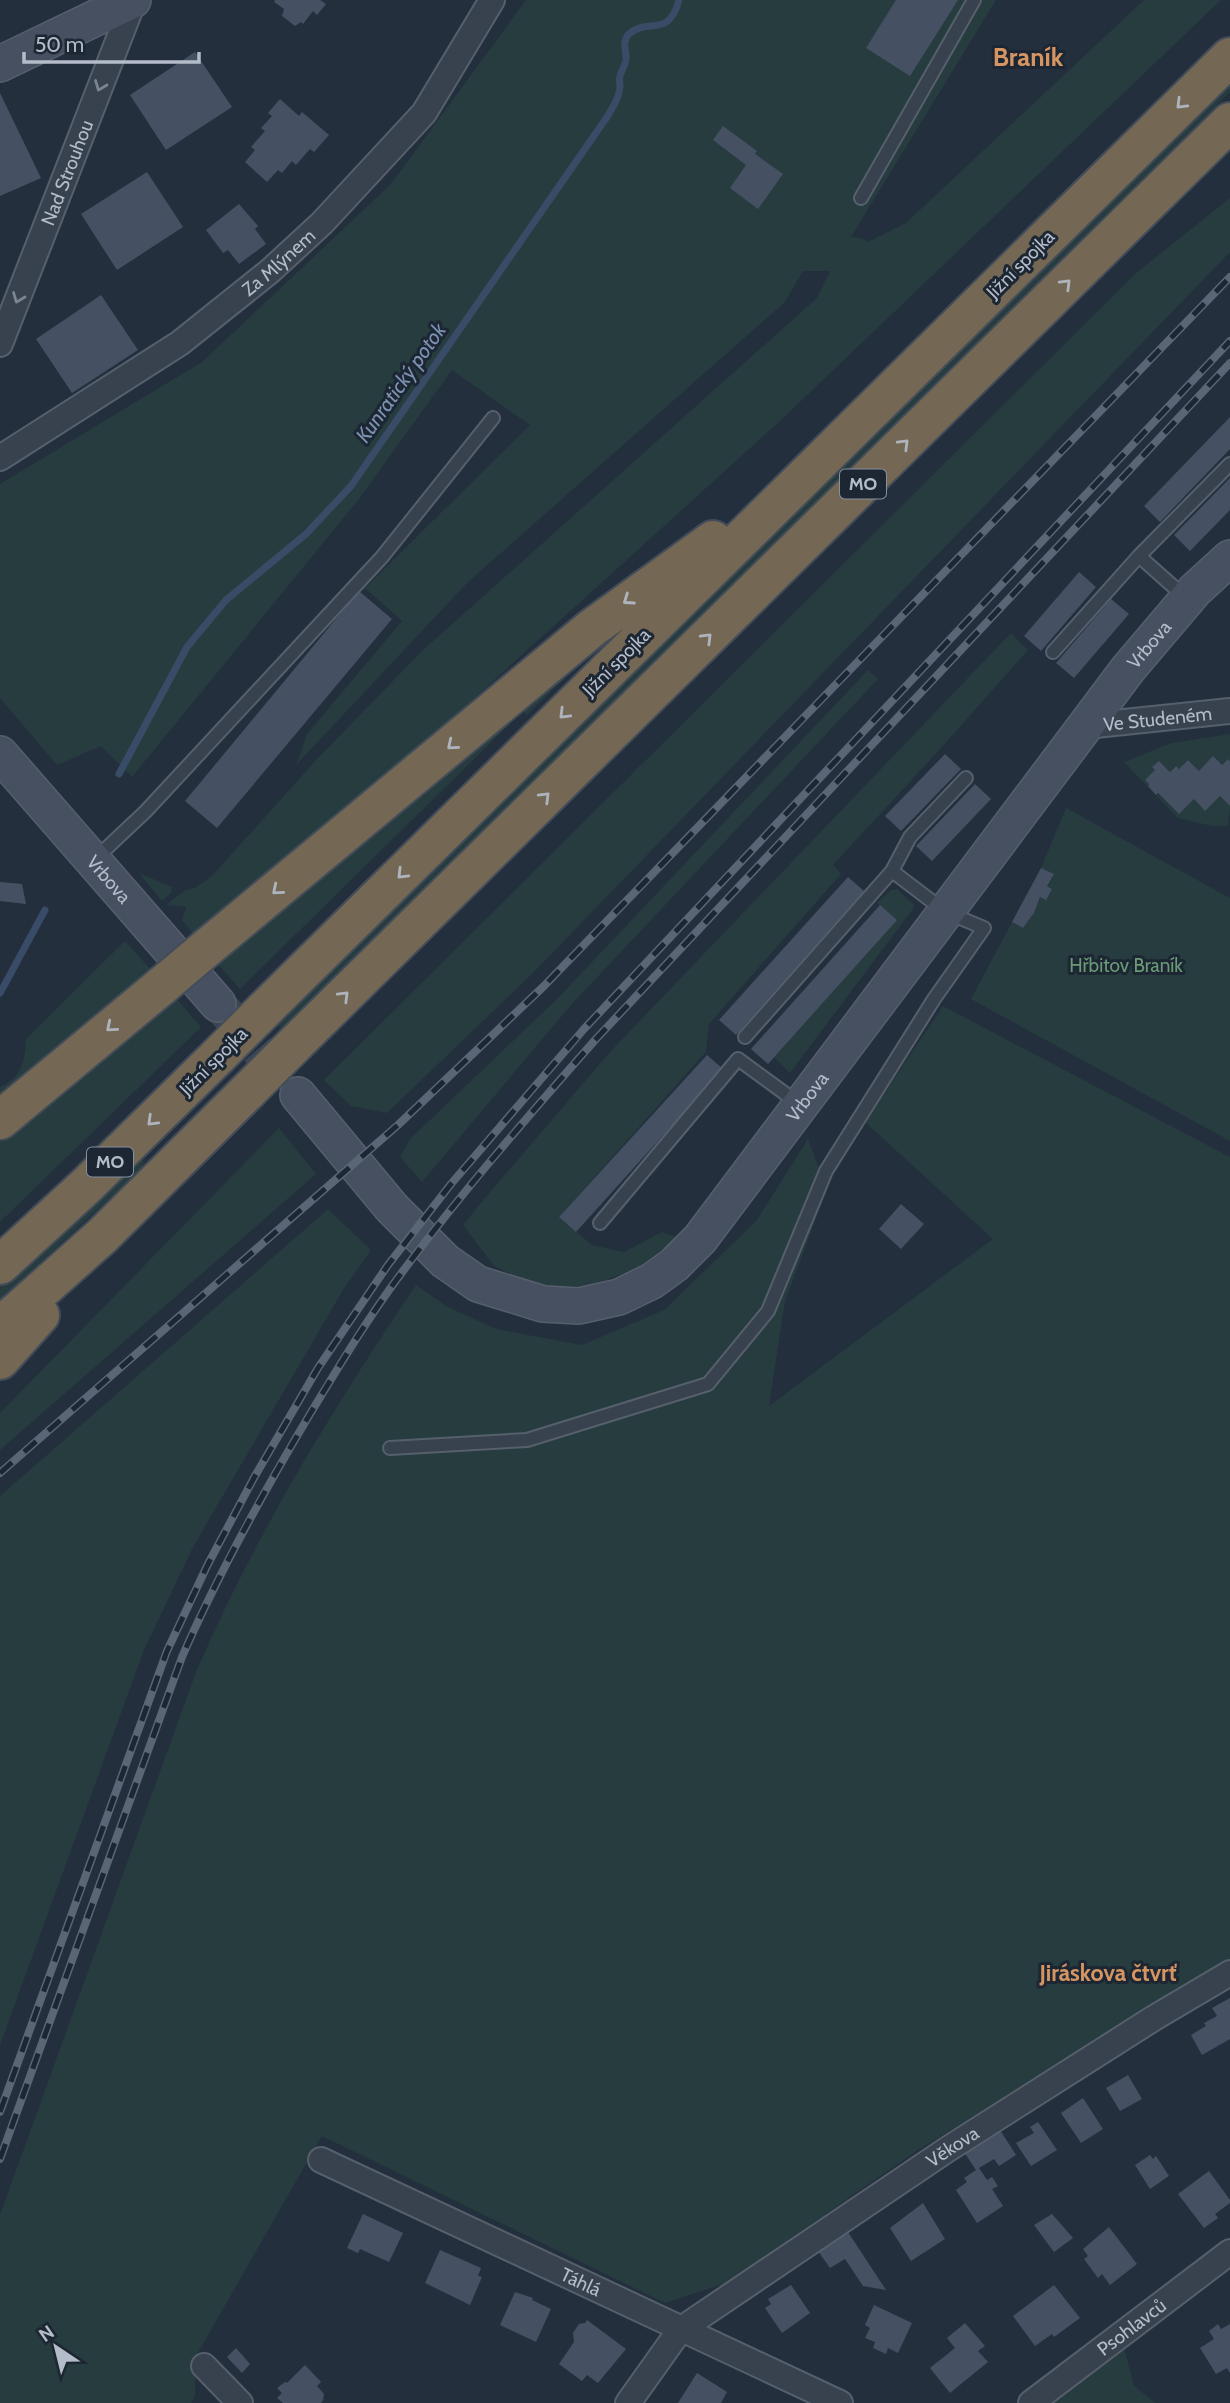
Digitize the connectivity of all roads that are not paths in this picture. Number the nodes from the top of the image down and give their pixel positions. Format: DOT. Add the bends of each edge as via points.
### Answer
graph roads {
  1 [pos="134,0"];
  2 [pos="492,0"];
  3 [pos="974,0"];
  4 [pos="1230,57"];
  5 [pos="0,64"];
  6 [pos="1230,122"];
  7 [pos="861,198"];
  8 [pos="0,344"];
  9 [pos="493,418"];
  10 [pos="0,458"];
  11 [pos="1230,464"];
  12 [pos="804,476"];
  13 [pos="1139,556"];
  14 [pos="1230,558"];
  15 [pos="1188,599"];
  16 [pos="1053,652"];
  17 [pos="1230,710"];
  18 [pos="1086,726"];
  19 [pos="0,754"];
  20 [pos="966,778"];
  21 [pos="93,860"];
  22 [pos="892,872"];
  23 [pos="946,912"];
  24 [pos="218,1004"];
  25 [pos="745,1037"];
  26 [pos="298,1095"];
  27 [pos="801,1105"];
  28 [pos="0,1120"];
  29 [pos="199,1139"];
  30 [pos="600,1223"];
  31 [pos="0,1265"];
  32 [pos="0,1327"];
  33 [pos="0,1360"];
  34 [pos="390,1447"];
  35 [pos="1230,1973"];
  36 [pos="321,2160"];
  37 [pos="1230,2252"];
  38 [pos="680,2330"];
  39 [pos="204,2366"];
  40 [pos="240,2403"];
  41 [pos="628,2403"];
  42 [pos="840,2403"];
  43 [pos="1031,2403"];
  1 -- 5 [label="main road"];
  1 -- 8 [label="street, Nad Strouhou, one-way"];
  2 -- 10 [label="street, Za Mlýnem" via="424,113 323,223 180,343"];
  3 -- 7 [label="lane"];
  4 -- 12 [label="highway, Jižní spojka / MO, one-way"];
  29 -- 6 [label="highway, MO, one-way, bridge"];
  9 -- 21 [label="lane" via="382,557 145,811"];
  11 -- 13 [label="lane"];
  12 -- 28 [label="highway, one-way, bridge" via="592,628"];
  12 -- 31 [label="highway, Jižní spojka / MO, one-way, bridge" via="218,1056"];
  13 -- 15 [label="lane"];
  13 -- 16 [label="lane"];
  14 -- 15 [label="main road, Vrbova"];
  15 -- 18 [label="main road, Vrbova"];
  17 -- 18 [label="street, Ve Studeném"];
  18 -- 23 [label="main road, Vrbova"];
  19 -- 21 [label="main road, Vrbova"];
  20 -- 22 [label="lane" via="910,837"];
  21 -- 24 [label="main road, Vrbova"];
  22 -- 23 [label="lane"];
  22 -- 25 [label="lane"];
  23 -- 27 [label="main road, Vrbova"];
  23 -- 34 [label="lane" via="984,928 826,1171 768,1311 708,1384 527,1440"];
  26 -- 27 [label="main road, Vrbova" via="391,1208 445,1261 478,1284 543,1304 579,1306 619,1297 674,1265 700,1239"];
  27 -- 30 [label="lane" via="737,1059"];
  29 -- 32 [label="highway, MO" via="102,1236"];
  29 -- 33 [label="highway"];
  35 -- 38 [label="street, Věkova" via="948,2149"];
  36 -- 38 [label="street, Táhlá"];
  37 -- 43 [label="street, Psohlavců"];
  38 -- 41 [label="street"];
  38 -- 42 [label="street, Táhlá"];
  39 -- 40 [label="street"];
}
